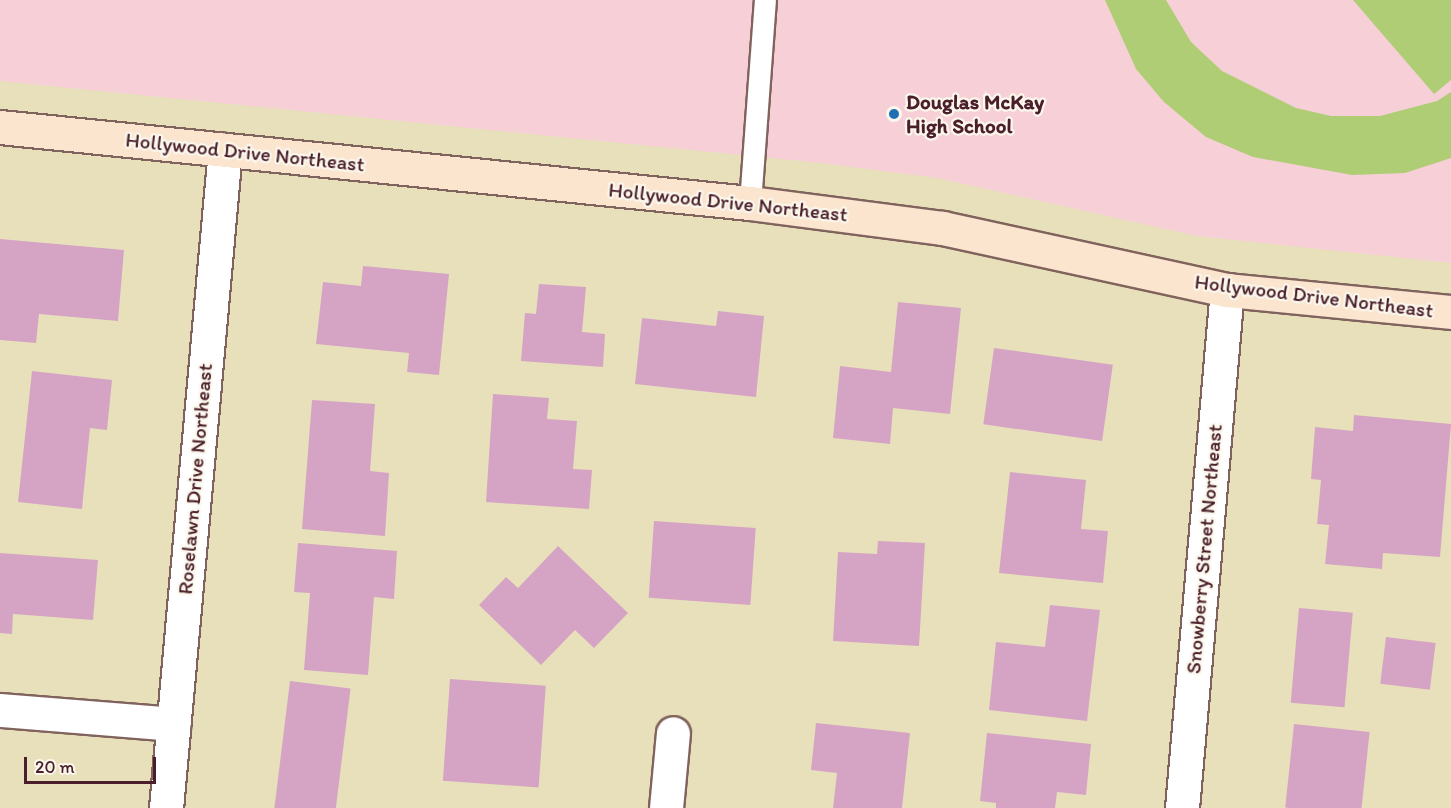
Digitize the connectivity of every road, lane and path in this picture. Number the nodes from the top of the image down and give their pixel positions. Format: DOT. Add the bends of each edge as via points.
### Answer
graph roads {
  1 [pos="765,0"];
  2 [pos="0,127"];
  3 [pos="225,150"];
  4 [pos="750,202"];
  5 [pos="1227,290"];
  6 [pos="1451,312"];
  7 [pos="0,710"];
  8 [pos="172,724"];
  9 [pos="673,733"];
  10 [pos="166,808"];
  11 [pos="666,808"];
  12 [pos="1182,808"];
  1 -- 4 [label="lane"];
  2 -- 3 [label="street, Hollywood Drive Northeast"];
  3 -- 4 [label="street, Hollywood Drive Northeast"];
  3 -- 8 [label="street, Roselawn Drive Northeast"];
  4 -- 5 [label="street, Hollywood Drive Northeast" via="942,228"];
  5 -- 6 [label="street, Hollywood Drive Northeast"];
  5 -- 12 [label="street, Snowberry Street Northeast"];
  7 -- 8 [label="street"];
  8 -- 10 [label="street, Roselawn Drive Northeast"];
  9 -- 11 [label="street"];
}
